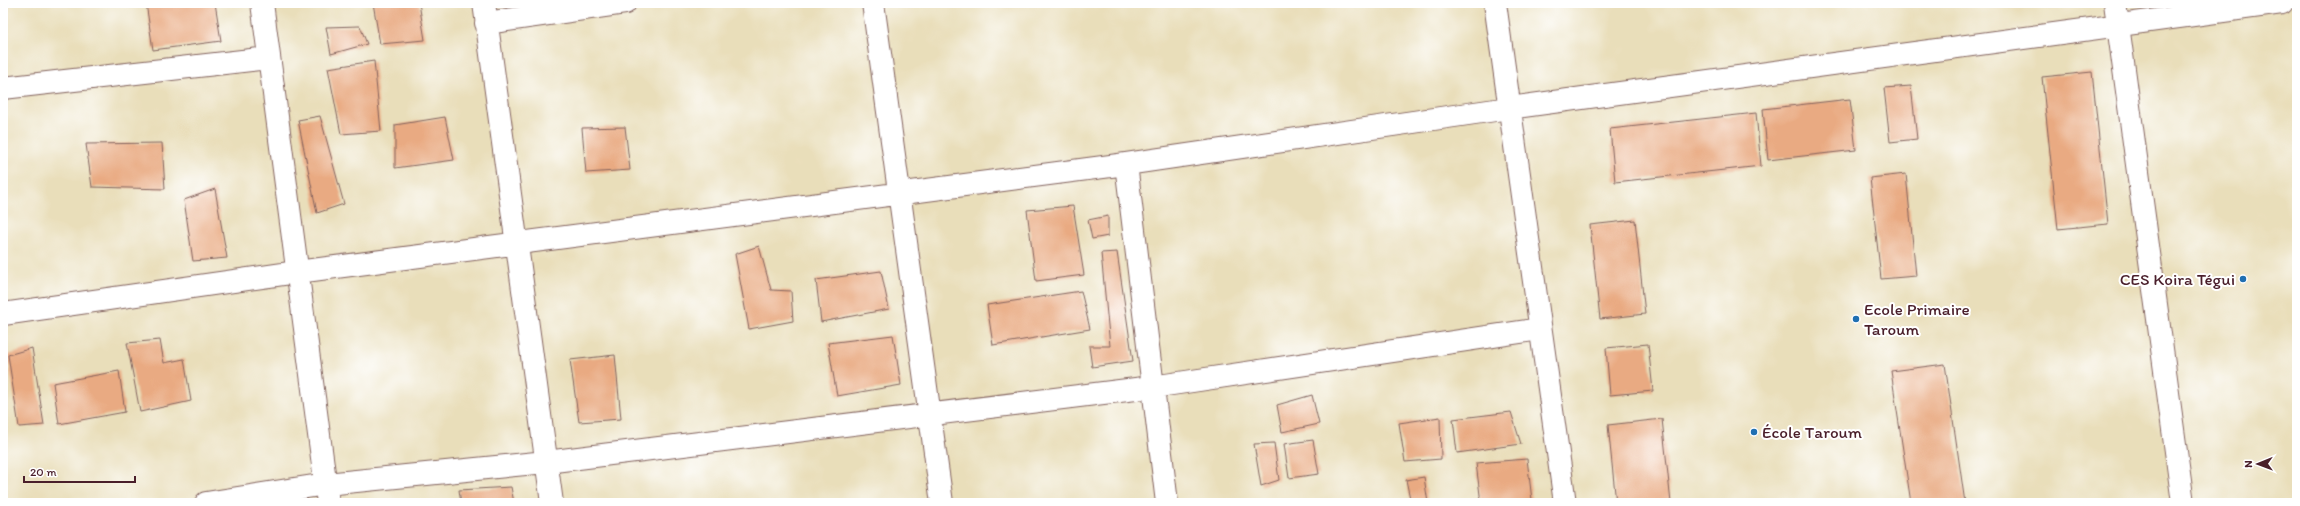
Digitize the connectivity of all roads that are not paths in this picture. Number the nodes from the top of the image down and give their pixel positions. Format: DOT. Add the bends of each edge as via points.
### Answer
graph roads {
  1 [pos="262,3"];
  2 [pos="625,3"];
  3 [pos="873,3"];
  4 [pos="1495,3"];
  5 [pos="2115,3"];
  6 [pos="2282,3"];
  7 [pos="485,13"];
  8 [pos="2118,26"];
  9 [pos="269,58"];
  10 [pos="3,88"];
  11 [pos="1509,108"];
  12 [pos="1126,164"];
  13 [pos="899,194"];
  14 [pos="517,245"];
  15 [pos="297,272"];
  16 [pos="3,314"];
  17 [pos="1540,329"];
  18 [pos="1152,386"];
  19 [pos="930,414"];
  20 [pos="546,462"];
  21 [pos="327,494"];
  22 [pos="206,503"];
  23 [pos="552,503"];
  24 [pos="942,503"];
  25 [pos="1167,503"];
  26 [pos="1565,503"];
  27 [pos="2183,503"];
  1 -- 9 [label="street"];
  2 -- 7 [label="street"];
  3 -- 13 [label="street"];
  4 -- 11 [label="street"];
  5 -- 8 [label="street"];
  6 -- 8 [label="street"];
  7 -- 14 [label="street"];
  8 -- 11 [label="street"];
  8 -- 27 [label="street"];
  9 -- 10 [label="street"];
  9 -- 15 [label="street"];
  11 -- 12 [label="street"];
  11 -- 17 [label="street"];
  12 -- 13 [label="street"];
  12 -- 18 [label="street"];
  13 -- 14 [label="street"];
  13 -- 19 [label="street"];
  14 -- 15 [label="street"];
  14 -- 20 [label="street"];
  15 -- 16 [label="street"];
  15 -- 21 [label="street"];
  17 -- 18 [label="street"];
  17 -- 26 [label="street"];
  18 -- 19 [label="street"];
  18 -- 25 [label="street"];
  19 -- 20 [label="street"];
  19 -- 24 [label="street"];
  20 -- 21 [label="street"];
  20 -- 23 [label="street"];
  21 -- 22 [label="street"];
}
